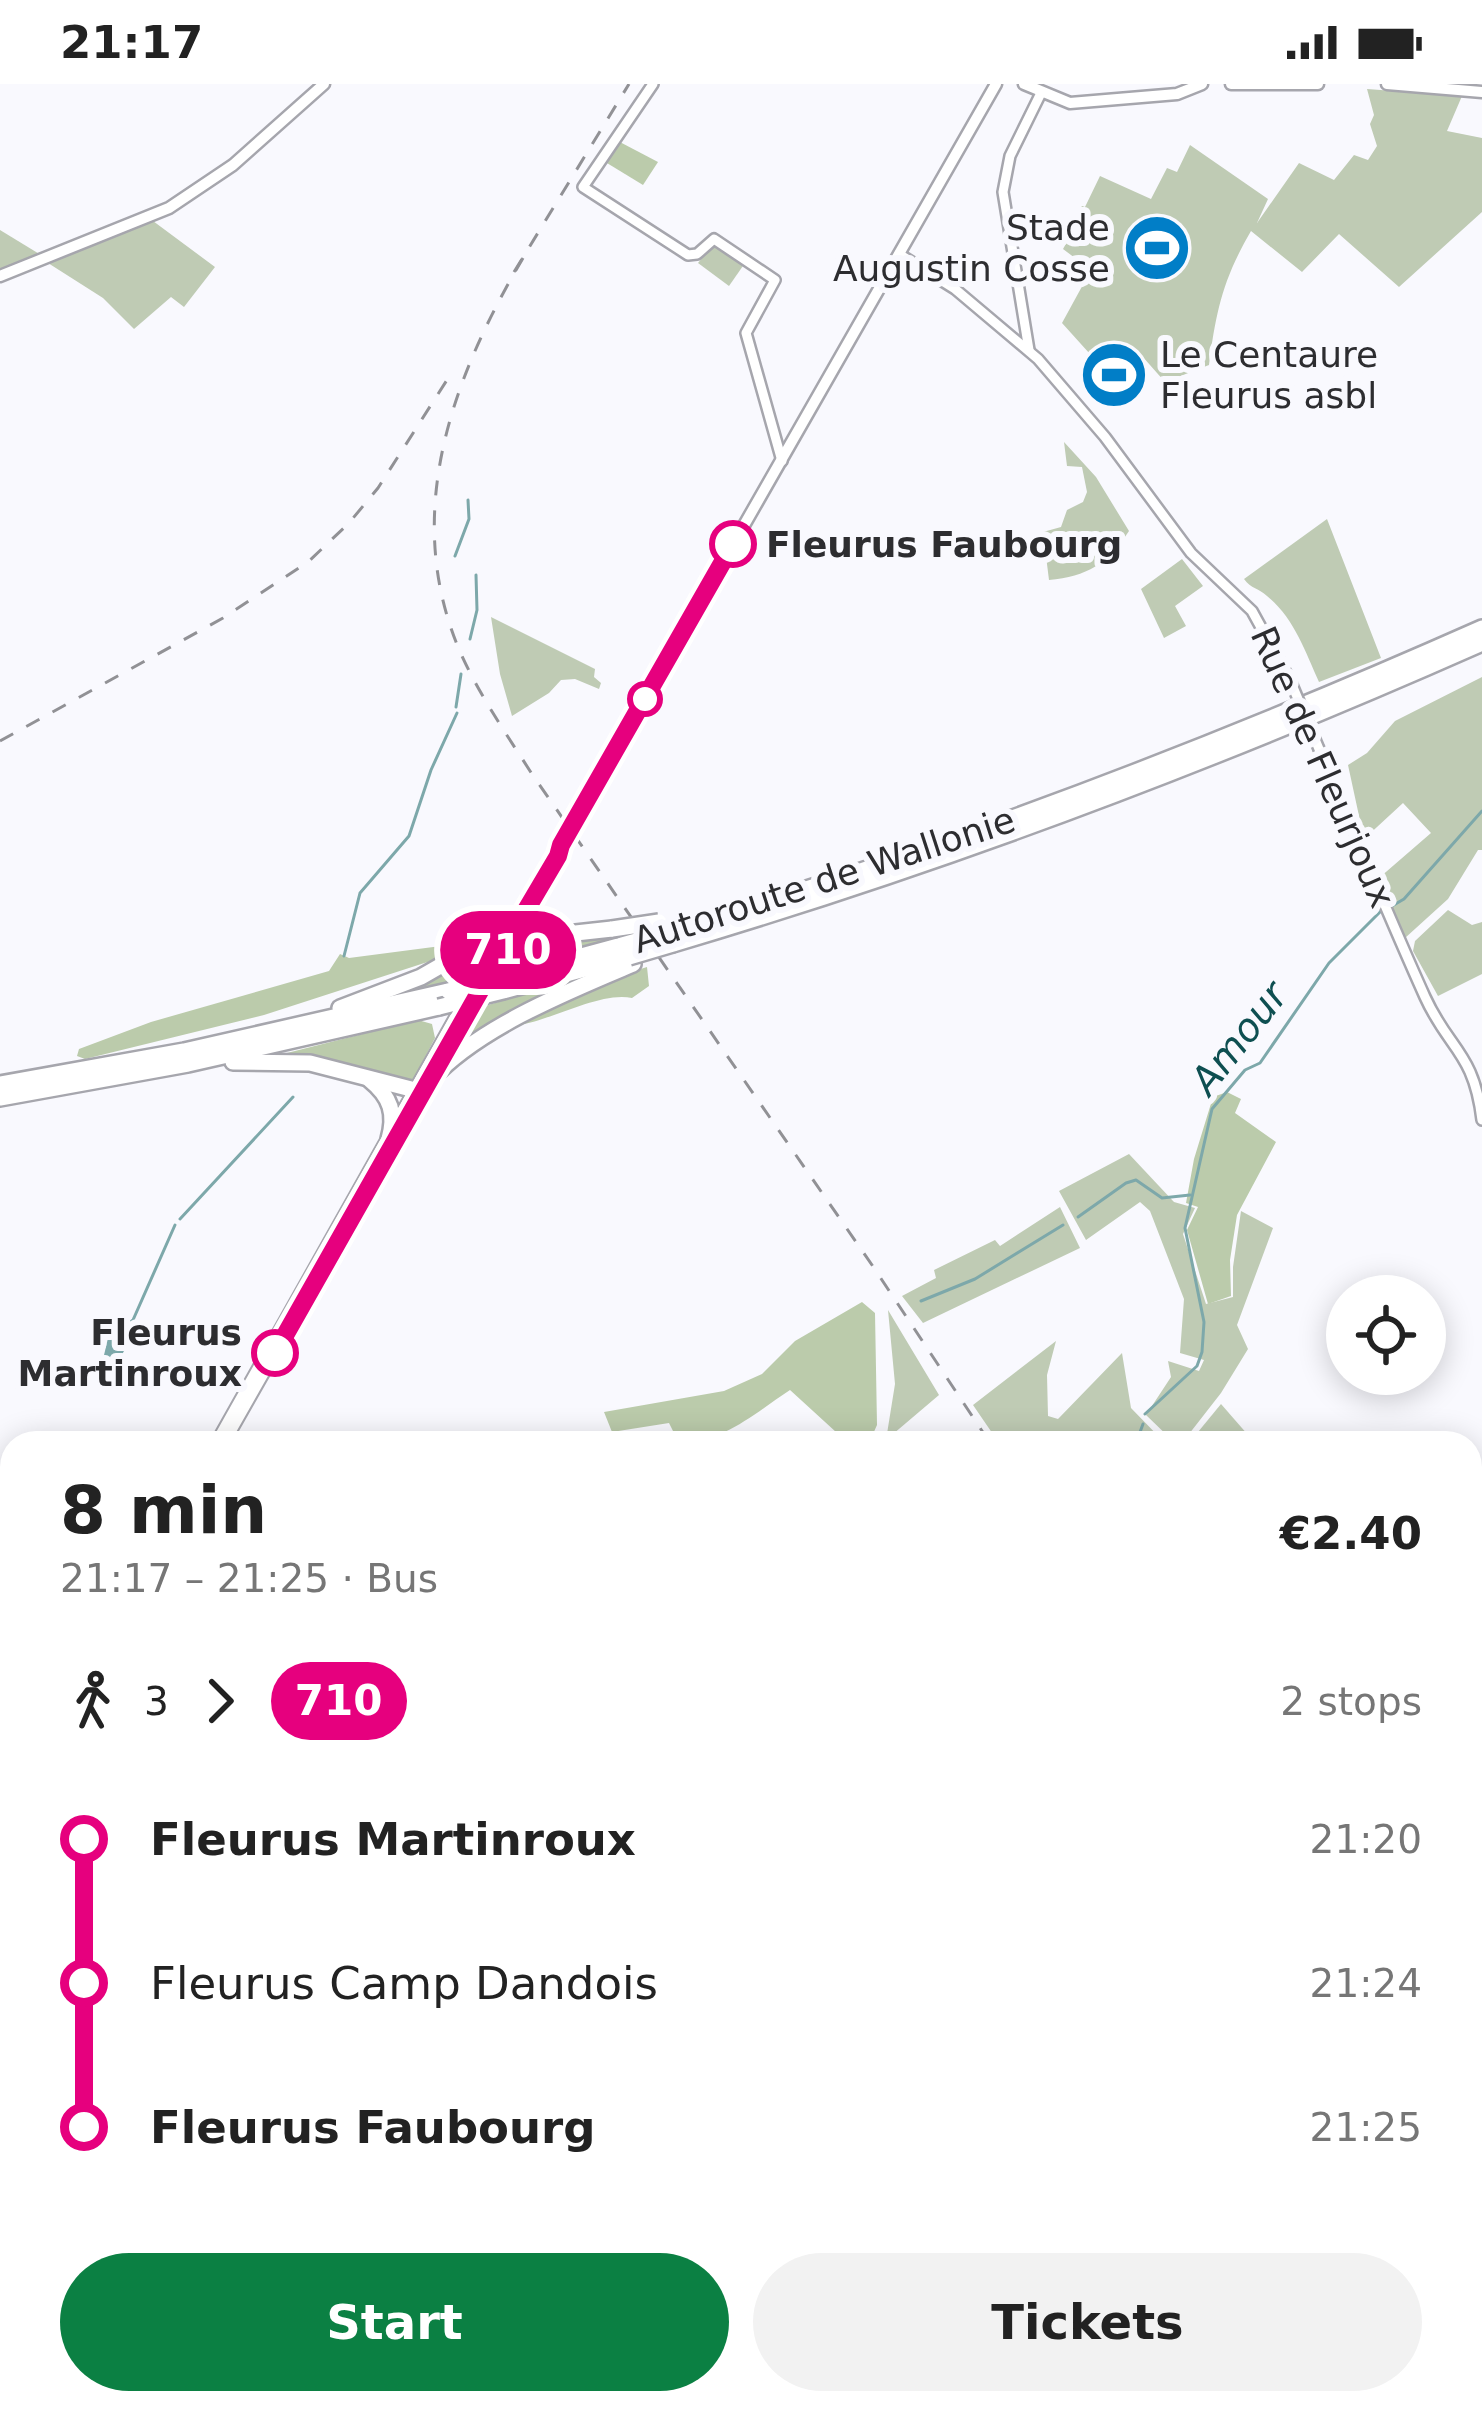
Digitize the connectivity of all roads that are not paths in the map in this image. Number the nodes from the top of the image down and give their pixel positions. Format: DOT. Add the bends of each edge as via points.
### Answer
graph roads {
  1 [pos="324,84"];
  2 [pos="653,84"];
  3 [pos="996,84"];
  4 [pos="1024,84"];
  5 [pos="1202,84"];
  6 [pos="1231,84"];
  7 [pos="1318,84"];
  8 [pos="1388,84"];
  9 [pos="1482,92"];
  10 [pos="1041,93"];
  11 [pos="899,254"];
  12 [pos="0,276"];
  13 [pos="1029,350"];
  14 [pos="782,461"];
  15 [pos="1482,628"];
  16 [pos="1482,643"];
  17 [pos="545,873"];
  18 [pos="666,933"];
  19 [pos="508,939"];
  20 [pos="628,955"];
  21 [pos="507,983"];
  22 [pos="309,1024"];
  23 [pos="454,1043"];
  24 [pos="188,1064"];
  25 [pos="368,1078"];
  26 [pos="425,1084"];
  27 [pos="4,1091"];
  28 [pos="1482,1120"];
  29 [pos="388,1139"];
  30 [pos="227,1431"];
  31 [pos="227,1431"];
  1 -- 12 [label="main road" via="170,208"];
  2 -- 14 [label="street" via="583,188 688,255 714,239 775,280 746,333"];
  3 -- 11 [label="main road"];
  4 -- 10 [label="main road"];
  5 -- 10 [label="main road" via="1095,103"];
  6 -- 7 [label="main road"];
  8 -- 9 [label="main road"];
  10 -- 13 [label="street" via="1010,156 1003,204"];
  11 -- 13 [label="street, Rue de Fleurjoux"];
  11 -- 14 [label="main road"];
  13 -- 28 [label="street, Rue de Fleurjoux, bridge" via="1190,553 1252,611 1290,680 1424,994 1468,1061"];
  14 -- 17 [label="main road, bridge"];
  15 -- 18 [label="highway, Autoroute de Wallonie" via="1099,788"];
  16 -- 18 [label="highway, Autoroute de Wallonie" via="1258,739 929,863"];
  17 -- 19 [label="main road"];
  17 -- 19 [label="main road"];
  18 -- 19 [label="highway, bridge" via="611,929"];
  18 -- 20 [label="highway, bridge" via="660,954"];
  19 -- 22 [label="highway"];
  19 -- 23 [label="main road"];
  20 -- 21 [label="highway, Autoroute de Wallonie"];
  20 -- 23 [label="highway" via="558,998"];
  21 -- 22 [label="highway, Autoroute de Wallonie, bridge"];
  21 -- 24 [label="highway, Autoroute de Wallonie, bridge" via="439,1007"];
  22 -- 27 [label="highway, Autoroute de Wallonie"];
  23 -- 26 [label="highway"];
  23 -- 26 [label="main road"];
  24 -- 25 [label="highway" via="275,1060"];
  24 -- 27 [label="highway, Autoroute de Wallonie"];
  25 -- 26 [label="highway"];
  25 -- 29 [label="highway" via="392,1108"];
  26 -- 29 [label="main road"];
  26 -- 30 [label="main road"];
  29 -- 31 [label="main road"];
}
